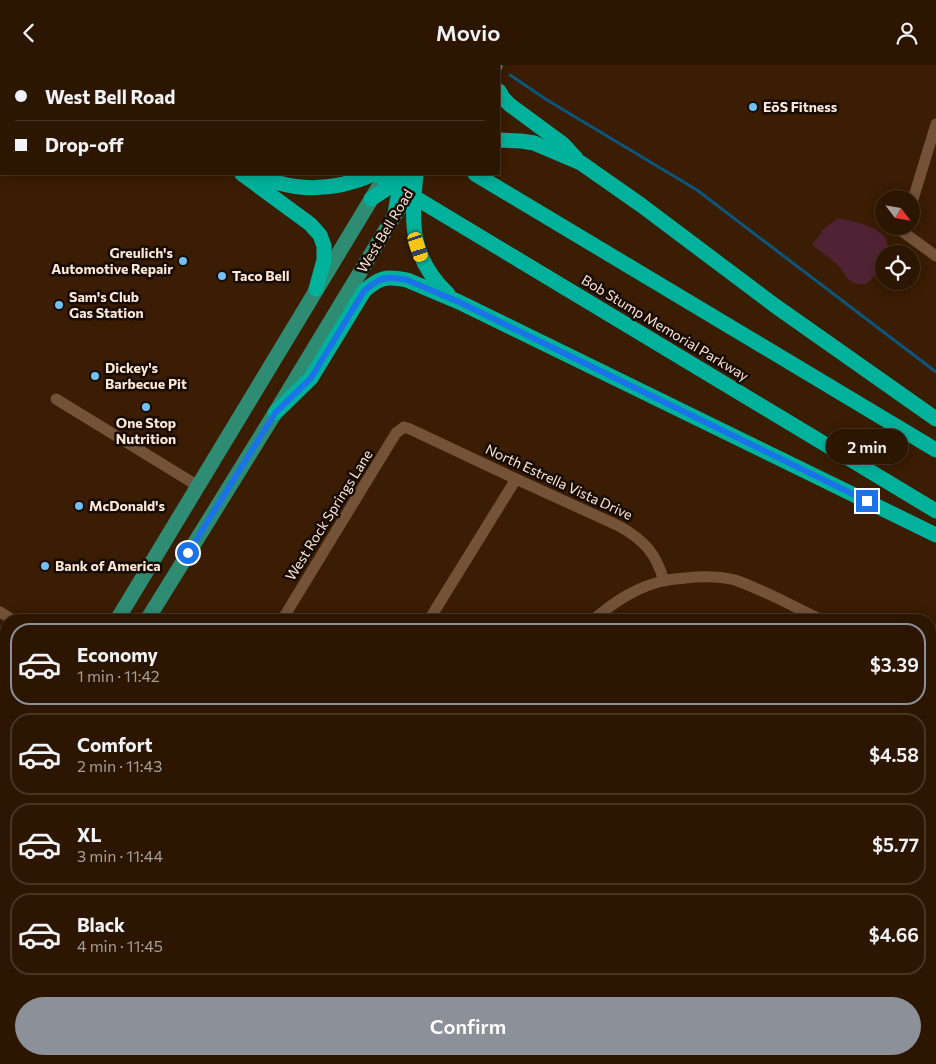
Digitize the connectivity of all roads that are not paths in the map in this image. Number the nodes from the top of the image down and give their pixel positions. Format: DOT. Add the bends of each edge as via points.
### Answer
graph roads {
  1 [pos="500,93"];
  2 [pos="936,125"];
  3 [pos="500,140"];
  4 [pos="581,163"];
  5 [pos="243,175"];
  6 [pos="264,175"];
  7 [pos="372,175"];
  8 [pos="377,175"];
  9 [pos="385,175"];
  10 [pos="477,175"];
  11 [pos="411,176"];
  12 [pos="916,190"];
  13 [pos="371,199"];
  14 [pos="395,213"];
  15 [pos="911,235"];
  16 [pos="936,256"];
  17 [pos="316,289"];
  18 [pos="459,302"];
  19 [pos="56,399"];
  20 [pos="275,413"];
  21 [pos="936,419"];
  22 [pos="404,427"];
  23 [pos="936,450"];
  24 [pos="516,479"];
  25 [pos="198,486"];
  26 [pos="936,511"];
  27 [pos="936,535"];
  28 [pos="664,581"];
  29 [pos="121,614"];
  30 [pos="150,614"];
  31 [pos="286,614"];
  32 [pos="433,614"];
  33 [pos="601,614"];
  34 [pos="809,614"];
  1 -- 4 [label="highway" via="510,105 564,144"];
  2 -- 12 [label="street"];
  3 -- 4 [label="highway" via="534,143"];
  4 -- 21 [label="highway"];
  5 -- 17 [label="highway" via="320,235 324,260"];
  6 -- 7 [label="highway" via="296,186 324,187"];
  8 -- 26 [label="highway, Bob Stump Memorial Parkway"];
  9 -- 13 [label="main road, West Bell Road"];
  10 -- 23 [label="highway"];
  11 -- 13 [label="highway"];
  11 -- 14 [label="highway"];
  11 -- 18 [label="highway" via="413,217 421,259 437,284"];
  13 -- 17 [label="main road, West Bell Road"];
  14 -- 20 [label="main road, West Bell Road"];
  15 -- 16 [label="street"];
  17 -- 25 [label="main road, West Bell Road"];
  18 -- 20 [label="highway" via="407,280 383,278 374,283 364,291 311,378"];
  18 -- 27 [label="highway"];
  19 -- 25 [label="street"];
  20 -- 30 [label="main road, West Bell Road"];
  22 -- 24 [label="street, North Estrella Vista Drive"];
  22 -- 31 [label="street, West Rock Springs Lane" via="396,433"];
  24 -- 28 [label="street, North Estrella Vista Drive" via="619,525 640,539 654,557"];
  24 -- 32 [label="street"];
  25 -- 29 [label="main road, West Bell Road"];
  28 -- 33 [label="street" via="638,589"];
  28 -- 34 [label="street" via="695,577 734,580"];
}
